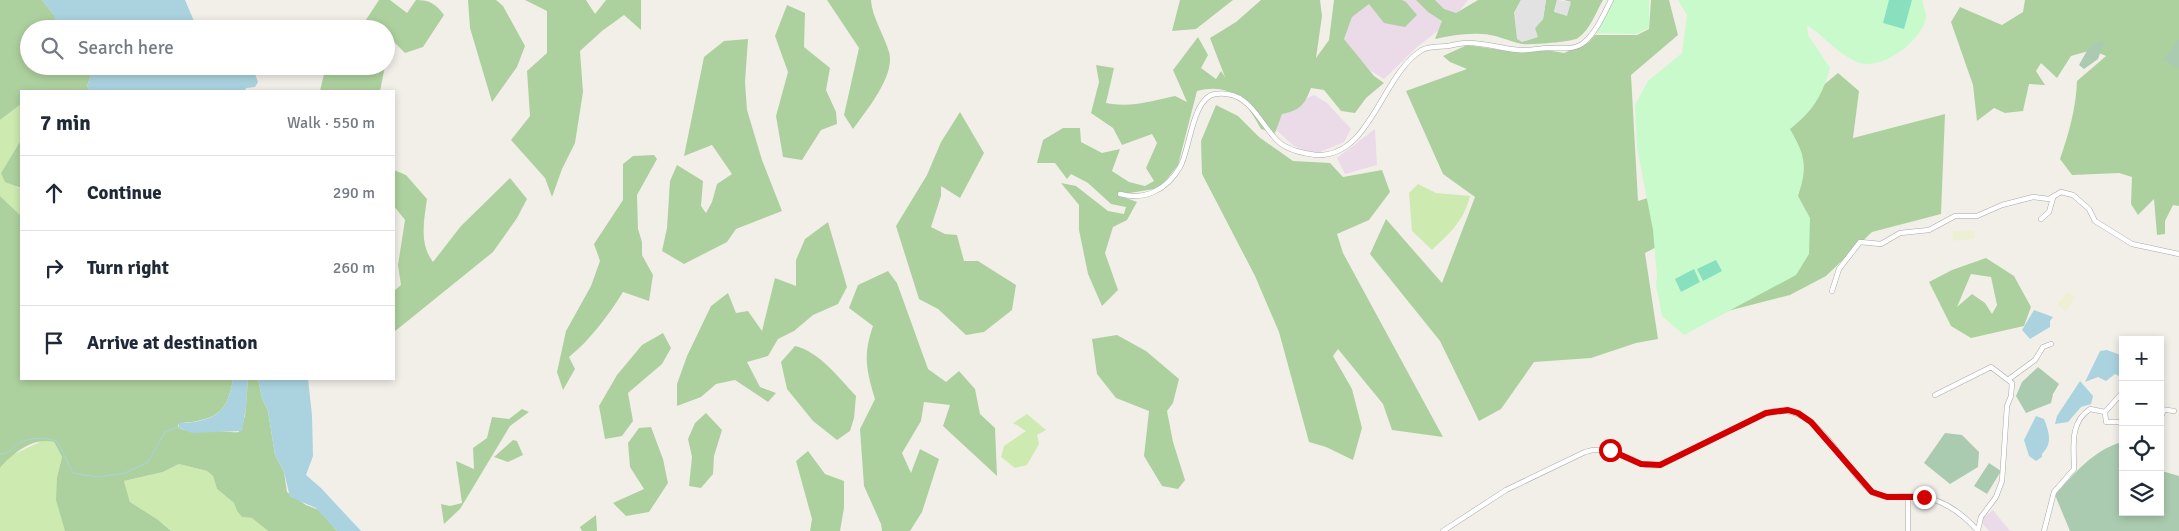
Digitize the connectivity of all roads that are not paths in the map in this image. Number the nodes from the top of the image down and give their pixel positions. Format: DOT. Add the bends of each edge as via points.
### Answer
graph roads {
  1 [pos="1611,0"];
  2 [pos="1120,194"];
  3 [pos="2053,198"];
  4 [pos="2041,219"];
  5 [pos="2179,254"];
  6 [pos="1832,291"];
  7 [pos="2050,344"];
  8 [pos="2009,380"];
  9 [pos="1935,394"];
  10 [pos="2119,396"];
  11 [pos="2164,409"];
  12 [pos="2174,411"];
  13 [pos="2105,412"];
  14 [pos="2119,422"];
  15 [pos="1908,496"];
  16 [pos="1443,531"];
  17 [pos="1908,531"];
  18 [pos="1978,531"];
  19 [pos="2044,531"];
  1 -- 2 [label="street" via="1581,45 1517,50 1466,42 1422,50 1394,78 1362,132 1342,147 1324,154 1315,155 1282,145 1252,106 1225,94 1212,95 1205,99 1197,112 1181,166 1160,189 1147,196"];
  3 -- 4 [label="street" via="2050,212"];
  3 -- 5 [label="street" via="2061,192 2070,193 2089,209 2096,221 2132,244"];
  3 -- 6 [label="street" via="2033,196 1977,216 1955,216 1929,230 1900,233 1881,244 1860,242 1839,269"];
  7 -- 8 [label="street" via="2042,347 2035,360"];
  8 -- 9 [label="street" via="1991,367"];
  8 -- 18 [label="street" via="2012,383 2007,406 2003,476 1996,497 1981,517"];
  10 -- 13 [label="street"];
  11 -- 12 [label="street"];
  13 -- 14 [label="street" via="2106,422"];
  13 -- 19 [label="street" via="2090,409 2081,415 2074,429 2074,470 2054,492"];
  15 -- 16 [label="street" via="1887,497 1872,492 1807,418 1794,411 1777,410 1660,465 1641,464 1610,450 1585,452 1506,490"];
  15 -- 17 [label="street"];
  15 -- 18 [label="street" via="1924,497 1943,504"];
}
